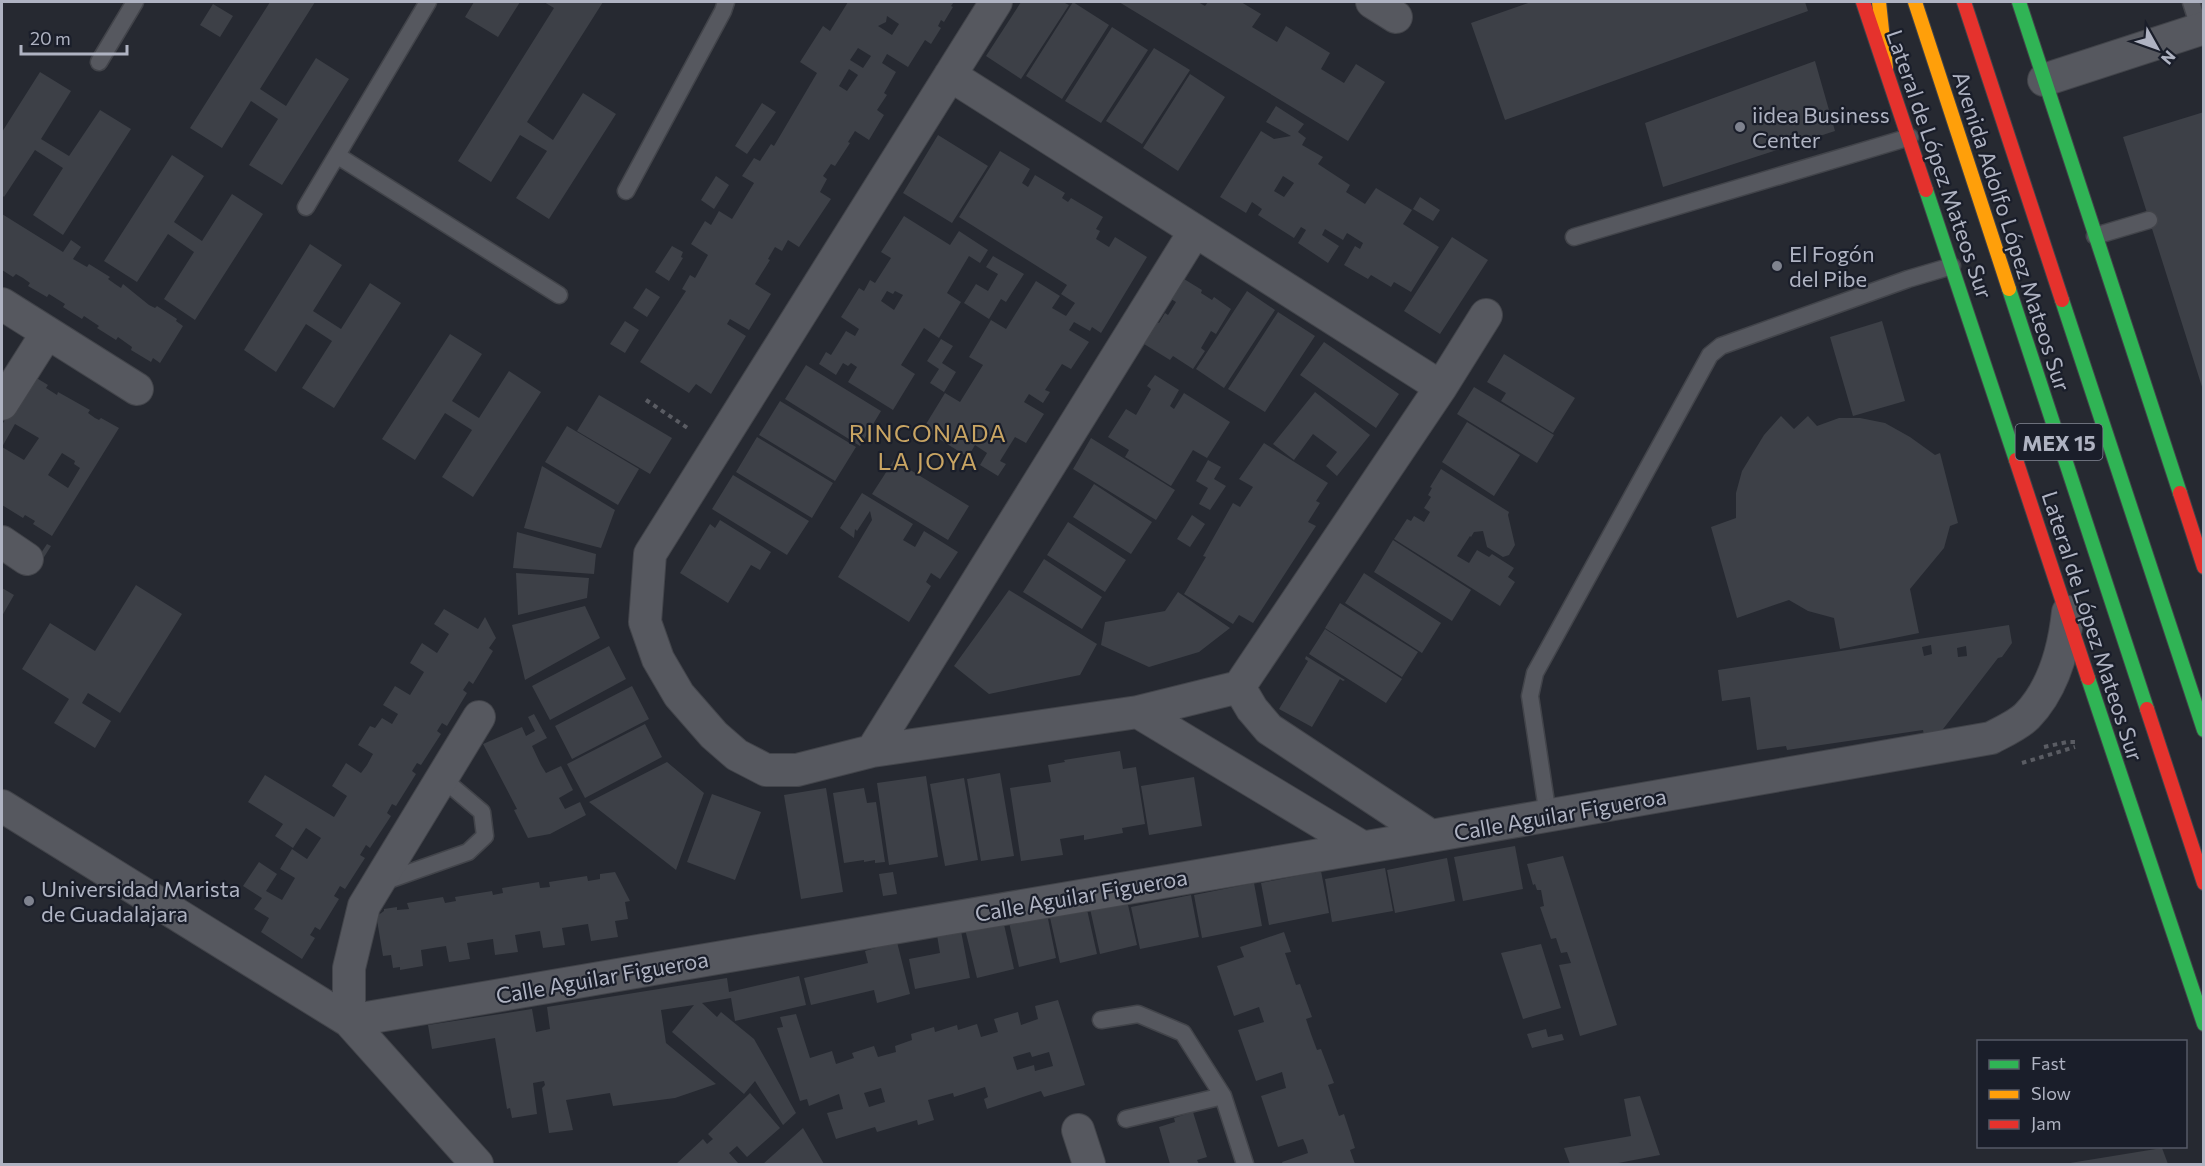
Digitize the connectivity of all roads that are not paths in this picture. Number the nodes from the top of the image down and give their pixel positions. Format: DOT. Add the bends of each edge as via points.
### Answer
graph roads {
  1 [pos="135,2"];
  2 [pos="428,2"];
  3 [pos="726,2"];
  4 [pos="996,2"];
  5 [pos="1863,2"];
  6 [pos="1879,2"];
  7 [pos="1915,2"];
  8 [pos="1964,2"];
  9 [pos="2019,2"];
  10 [pos="2198,20"];
  11 [pos="99,62"];
  12 [pos="1886,68"];
  13 [pos="950,75"];
  14 [pos="2044,80"];
  15 [pos="1910,137"];
  16 [pos="338,156"];
  17 [pos="626,191"];
  18 [pos="306,207"];
  19 [pos="2149,220"];
  20 [pos="1195,231"];
  21 [pos="2095,236"];
  22 [pos="1574,237"];
  23 [pos="1952,266"];
  24 [pos="559,295"];
  25 [pos="2,304"];
  26 [pos="1486,315"];
  27 [pos="47,333"];
  28 [pos="1441,387"];
  29 [pos="137,389"];
  30 [pos="2,404"];
  31 [pos="2204,567"];
  32 [pos="2067,612"];
  33 [pos="1239,687"];
  34 [pos="1138,712"];
  35 [pos="478,717"];
  36 [pos="2204,730"];
  37 [pos="872,751"];
  38 [pos="442,778"];
  39 [pos="2,806"];
  40 [pos="1548,816"];
  41 [pos="1431,836"];
  42 [pos="1362,847"];
  43 [pos="2204,883"];
  44 [pos="377,884"];
  45 [pos="1101,1020"];
  46 [pos="349,1021"];
  47 [pos="2204,1024"];
  48 [pos="1223,1095"];
  49 [pos="1126,1119"];
  50 [pos="1078,1130"];
  51 [pos="477,1164"];
  52 [pos="1089,1164"];
  53 [pos="1245,1164"];
  1 -- 11 [label="lane"];
  2 -- 16 [label="lane"];
  3 -- 17 [label="lane"];
  4 -- 13 [label="street"];
  5 -- 12 [label="main road, Lateral de López Mateos Sur"];
  6 -- 12 [label="main road"];
  7 -- 43 [label="main road, Avenida Adolfo López Mateos Sur / MEX 15"];
  8 -- 36 [label="main road, Avenida Adolfo López Mateos Sur / MEX 15"];
  9 -- 14 [label="main road"];
  10 -- 14 [label="street"];
  12 -- 15 [label="main road, Lateral de López Mateos Sur"];
  13 -- 20 [label="street"];
  13 -- 37 [label="street" via="651,554 645,622 658,659 679,695 714,735 737,755 766,770 797,770"];
  14 -- 21 [label="main road"];
  15 -- 22 [label="lane"];
  15 -- 23 [label="main road, Lateral de López Mateos Sur"];
  16 -- 18 [label="lane"];
  16 -- 24 [label="lane"];
  19 -- 21 [label="lane"];
  20 -- 28 [label="street"];
  20 -- 37 [label="street"];
  21 -- 31 [label="main road"];
  23 -- 32 [label="main road, Lateral de López Mateos Sur"];
  23 -- 40 [label="lane" via="1721,346 1710,355 1535,673 1530,696"];
  25 -- 27 [label="street"];
  26 -- 28 [label="street"];
  27 -- 29 [label="street"];
  27 -- 30 [label="street"];
  28 -- 33 [label="street"];
  32 -- 40 [label="street, Calle Aguilar Figueroa" via="2066,633 2051,684 2026,718 1991,738"];
  32 -- 47 [label="main road, Lateral de López Mateos Sur"];
  33 -- 34 [label="street"];
  33 -- 41 [label="street" via="1269,729"];
  34 -- 37 [label="street"];
  34 -- 42 [label="street"];
  35 -- 38 [label="street"];
  38 -- 44 [label="street"];
  38 -- 44 [label="lane" via="482,812 485,836 468,852"];
  39 -- 46 [label="street"];
  40 -- 41 [label="street, Calle Aguilar Figueroa"];
  41 -- 42 [label="street, Calle Aguilar Figueroa"];
  42 -- 46 [label="street, Calle Aguilar Figueroa"];
  44 -- 46 [label="street" via="364,906 349,968"];
  45 -- 48 [label="lane" via="1138,1014 1183,1033"];
  46 -- 51 [label="street"];
  48 -- 49 [label="lane"];
  48 -- 53 [label="lane"];
  50 -- 52 [label="street"];
}
